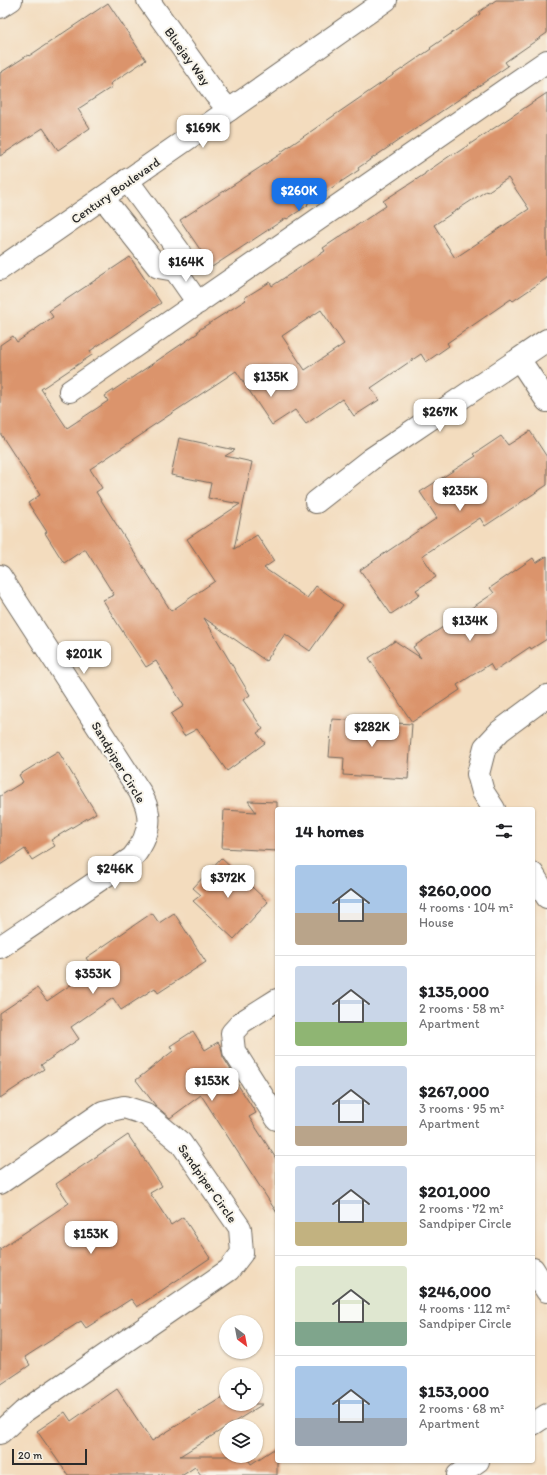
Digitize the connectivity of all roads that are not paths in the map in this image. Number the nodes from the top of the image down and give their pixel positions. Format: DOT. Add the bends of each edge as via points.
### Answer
graph roads {
  1 [pos="11,0"];
  2 [pos="148,0"];
  3 [pos="386,0"];
  4 [pos="0,7"];
  5 [pos="547,61"];
  6 [pos="229,110"];
  7 [pos="128,180"];
  8 [pos="103,198"];
  9 [pos="0,269"];
  10 [pos="175,270"];
  11 [pos="198,303"];
  12 [pos="547,340"];
  13 [pos="519,359"];
  14 [pos="70,391"];
  15 [pos="547,401"];
  16 [pos="316,502"];
  17 [pos="0,576"];
  18 [pos="547,696"];
  19 [pos="493,807"];
  20 [pos="535,877"];
  21 [pos="547,897"];
  22 [pos="0,947"];
  23 [pos="275,1001"];
  24 [pos="275,1116"];
  25 [pos="0,1183"];
  26 [pos="535,1272"];
  27 [pos="547,1291"];
  28 [pos="547,1415"];
  29 [pos="535,1423"];
  30 [pos="0,1433"];
  31 [pos="475,1463"];
  32 [pos="458,1475"];
  1 -- 4 [label="street"];
  2 -- 6 [label="street, Bluejay Way"];
  3 -- 6 [label="street, Century Boulevard"];
  5 -- 11 [label="street"];
  6 -- 7 [label="street, Century Boulevard"];
  7 -- 8 [label="street, Century Boulevard"];
  7 -- 10 [label="street" via="179,251"];
  8 -- 9 [label="street, Century Boulevard"];
  8 -- 10 [label="street" via="158,267"];
  10 -- 11 [label="street"];
  11 -- 14 [label="street"];
  12 -- 13 [label="street"];
  13 -- 15 [label="street"];
  13 -- 16 [label="street" via="371,458"];
  17 -- 22 [label="street, Sandpiper Circle" via="140,792 147,809 149,824 141,848 132,858"];
  18 -- 19 [label="street" via="500,731 485,747 478,774 483,792"];
  20 -- 21 [label="street"];
  23 -- 24 [label="street" via="242,1022 232,1033 234,1051"];
  25 -- 30 [label="street, Sandpiper Circle" via="103,1112 124,1107 146,1114 181,1143 240,1228 242,1253 229,1270 23,1412"];
  26 -- 27 [label="street"];
  28 -- 29 [label="street"];
  31 -- 32 [label="street"];
}
